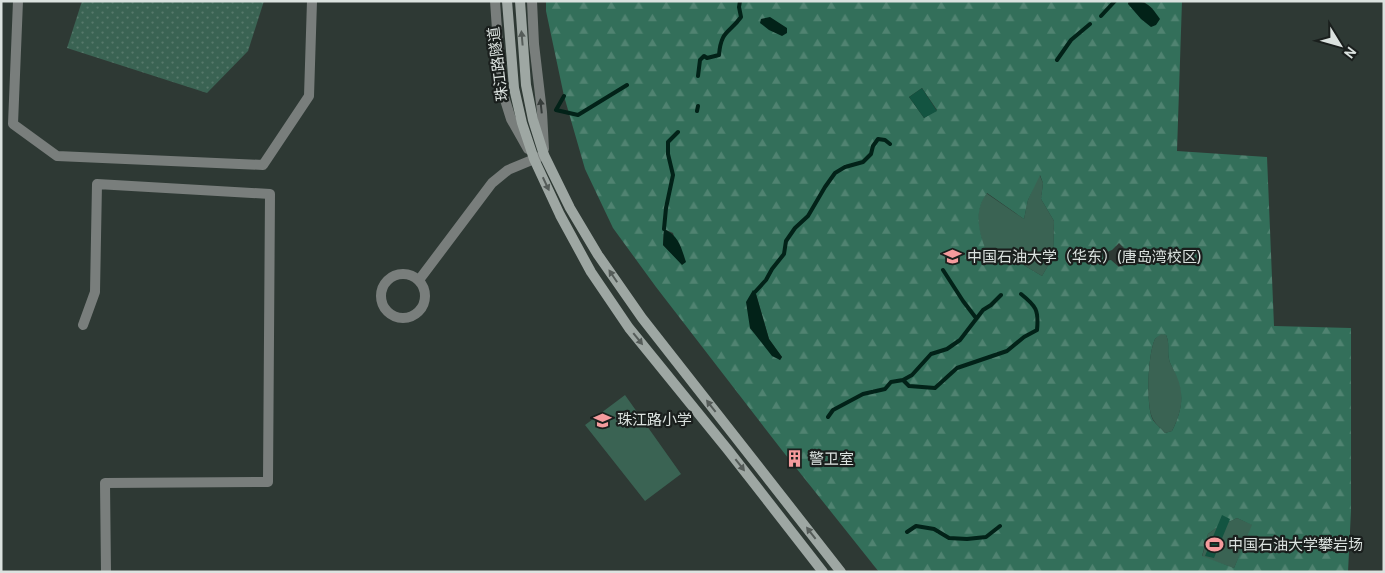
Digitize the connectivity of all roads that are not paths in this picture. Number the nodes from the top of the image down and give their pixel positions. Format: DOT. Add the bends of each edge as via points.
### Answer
graph roads {
  1 [pos="18,1"];
  2 [pos="312,1"];
  3 [pos="495,1"];
  4 [pos="507,1"];
  5 [pos="520,1"];
  6 [pos="532,1"];
  7 [pos="544,155"];
  8 [pos="534,159"];
  9 [pos="419,280"];
  10 [pos="83,326"];
  11 [pos="106,572"];
  12 [pos="823,572"];
  13 [pos="841,572"];
  1 -- 2 [label="street" via="13,124 57,156 263,165 309,96"];
  3 -- 8 [label="street" via="501,87 511,119"];
  4 -- 8 [label="main road, 珠江路隧道" via="514,88"];
  7 -- 5 [label="main road, 珠江路隧道, one-way" via="526,85"];
  7 -- 6 [label="street, one-way"];
  7 -- 8 [label="street"];
  13 -- 7 [label="main road, 珠江路隧道, one-way" via="642,318 570,208"];
  8 -- 9 [label="street" via="508,170 492,183"];
  8 -- 12 [label="main road, 珠江路隧道, one-way" via="591,272 629,328"];
  9 -- 9 [label="street" via="406,274 391,279 382,295 382,303 387,310 394,316 415,314 424,302 425,294"];
  10 -- 11 [label="street" via="95,292 97,184 270,194 268,482 105,483"];
}
